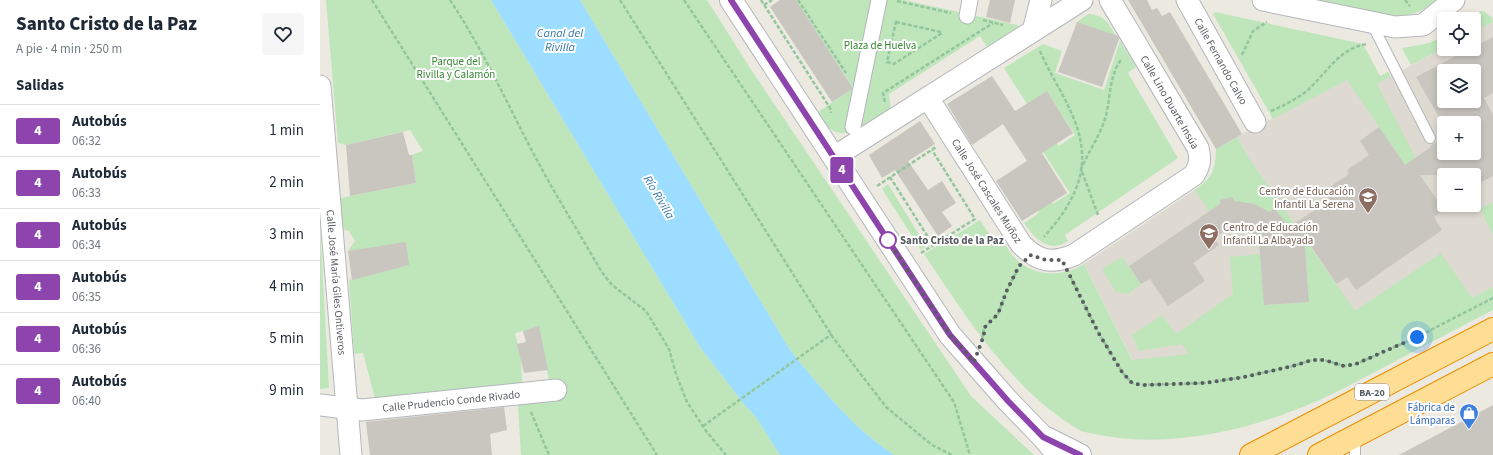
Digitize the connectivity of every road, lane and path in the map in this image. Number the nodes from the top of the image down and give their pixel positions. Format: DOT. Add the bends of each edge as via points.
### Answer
graph roads {
  1 [pos="372,0"];
  2 [pos="450,0"];
  3 [pos="620,0"];
  4 [pos="684,0"];
  5 [pos="731,0"];
  6 [pos="761,0"];
  7 [pos="772,0"];
  8 [pos="798,0"];
  9 [pos="879,0"];
  10 [pos="891,0"];
  11 [pos="970,0"];
  12 [pos="1042,0"];
  13 [pos="1082,0"];
  14 [pos="1110,0"];
  15 [pos="1187,0"];
  16 [pos="1263,0"];
  17 [pos="1454,0"];
  18 [pos="764,5"];
  19 [pos="967,16"];
  20 [pos="1271,21"];
  21 [pos="993,22"];
  22 [pos="1371,22"];
  23 [pos="1033,31"];
  24 [pos="941,32"];
  25 [pos="1380,41"];
  26 [pos="1138,48"];
  27 [pos="1232,80"];
  28 [pos="320,86"];
  29 [pos="884,93"];
  30 [pos="860,94"];
  31 [pos="928,98"];
  32 [pos="830,108"];
  33 [pos="1255,120"];
  34 [pos="853,127"];
  35 [pos="1430,138"];
  36 [pos="942,143"];
  37 [pos="932,150"];
  38 [pos="834,157"];
  39 [pos="1081,169"];
  40 [pos="890,177"];
  41 [pos="876,187"];
  42 [pos="1099,238"];
  43 [pos="933,245"];
  44 [pos="919,254"];
  45 [pos="1031,255"];
  46 [pos="1062,260"];
  47 [pos="1493,298"];
  48 [pos="1493,329"];
  49 [pos="832,334"];
  50 [pos="974,362"];
  51 [pos="1493,364"];
  52 [pos="556,390"];
  53 [pos="523,393"];
  54 [pos="320,405"];
  55 [pos="348,408"];
  56 [pos="703,426"];
  57 [pos="1043,437"];
  58 [pos="1357,445"];
  59 [pos="1323,454"];
  60 [pos="350,455"];
  61 [pos="549,455"];
  62 [pos="657,455"];
  63 [pos="726,455"];
  64 [pos="952,455"];
  65 [pos="970,455"];
  66 [pos="1058,455"];
  67 [pos="1080,455"];
  68 [pos="1251,455"];
  1 -- 62 [label="path"];
  2 -- 56 [label="path" via="470,30 549,181 601,271 612,285 646,311 669,349 687,402"];
  3 -- 49 [label="path"];
  4 -- 65 [label="path" via="954,402"];
  5 -- 38 [label="street"];
  6 -- 18 [label="path"];
  7 -- 18 [label="path"];
  8 -- 30 [label="path"];
  9 -- 30 [label="street"];
  10 -- 19 [label="path"];
  11 -- 19 [label="street"];
  12 -- 23 [label="street"];
  13 -- 23 [label="street"];
  14 -- 26 [label="street, Calle Lino Duarte Insúa"];
  15 -- 27 [label="street, Calle Fernando Calvo"];
  16 -- 22 [label="street"];
  17 -- 22 [label="street" via="1423,25 1395,27"];
  18 -- 32 [label="path"];
  19 -- 21 [label="path"];
  20 -- 27 [label="path" via="1253,31 1242,54 1240,72"];
  21 -- 23 [label="path"];
  21 -- 29 [label="path"];
  22 -- 25 [label="lane"];
  23 -- 31 [label="street"];
  23 -- 39 [label="path" via="1051,76 1078,129 1083,144"];
  24 -- 24 [label="path" via="896,22 887,62 894,64 942,34"];
  25 -- 33 [label="path" via="1358,45 1343,53 1308,90"];
  25 -- 35 [label="lane"];
  26 -- 39 [label="path" via="1124,56 1117,65 1104,123"];
  26 -- 42 [label="street, Calle Lino Duarte Insúa" via="1198,148 1201,158 1194,175"];
  27 -- 33 [label="street, Calle Fernando Calvo"];
  28 -- 55 [label="street, Calle José María Giles Ontiveros"];
  30 -- 34 [label="street"];
  31 -- 38 [label="street"];
  31 -- 45 [label="street, Calle José Cascales Muñoz" via="1021,244"];
  36 -- 37 [label="path"];
  37 -- 40 [label="path"];
  37 -- 43 [label="path" via="975,219"];
  38 -- 50 [label="street" via="950,335"];
  39 -- 42 [label="path" via="1098,217"];
  39 -- 45 [label="path" via="1080,180 1071,202"];
  40 -- 41 [label="path"];
  40 -- 43 [label="path"];
  42 -- 46 [label="street, Calle Lino Duarte Insúa"];
  43 -- 44 [label="path"];
  45 -- 46 [label="street" via="1046,260"];
  45 -- 50 [label="path" via="1019,266 998,314 984,328"];
  46 -- 47 [label="path" via="1098,332 1122,372 1132,383 1142,385 1205,383 1244,377 1312,360 1324,360 1344,366 1356,364 1424,334"];
  48 -- 68 [label="highway, BA-20"];
  49 -- 56 [label="path"];
  49 -- 64 [label="path" via="886,406 932,445"];
  50 -- 57 [label="street"];
  51 -- 58 [label="highway, BA-20"];
  52 -- 53 [label="street, Calle Prudencio Conde Rivado"];
  53 -- 55 [label="street, Calle Prudencio Conde Rivado" via="362,410"];
  53 -- 61 [label="path"];
  54 -- 55 [label="street, Calle Prudencio Conde Rivado"];
  55 -- 60 [label="street, Calle José María Giles Ontiveros"];
  56 -- 63 [label="path"];
  57 -- 66 [label="street"];
  57 -- 67 [label="street"];
  58 -- 59 [label="highway, BA-20"];
}
